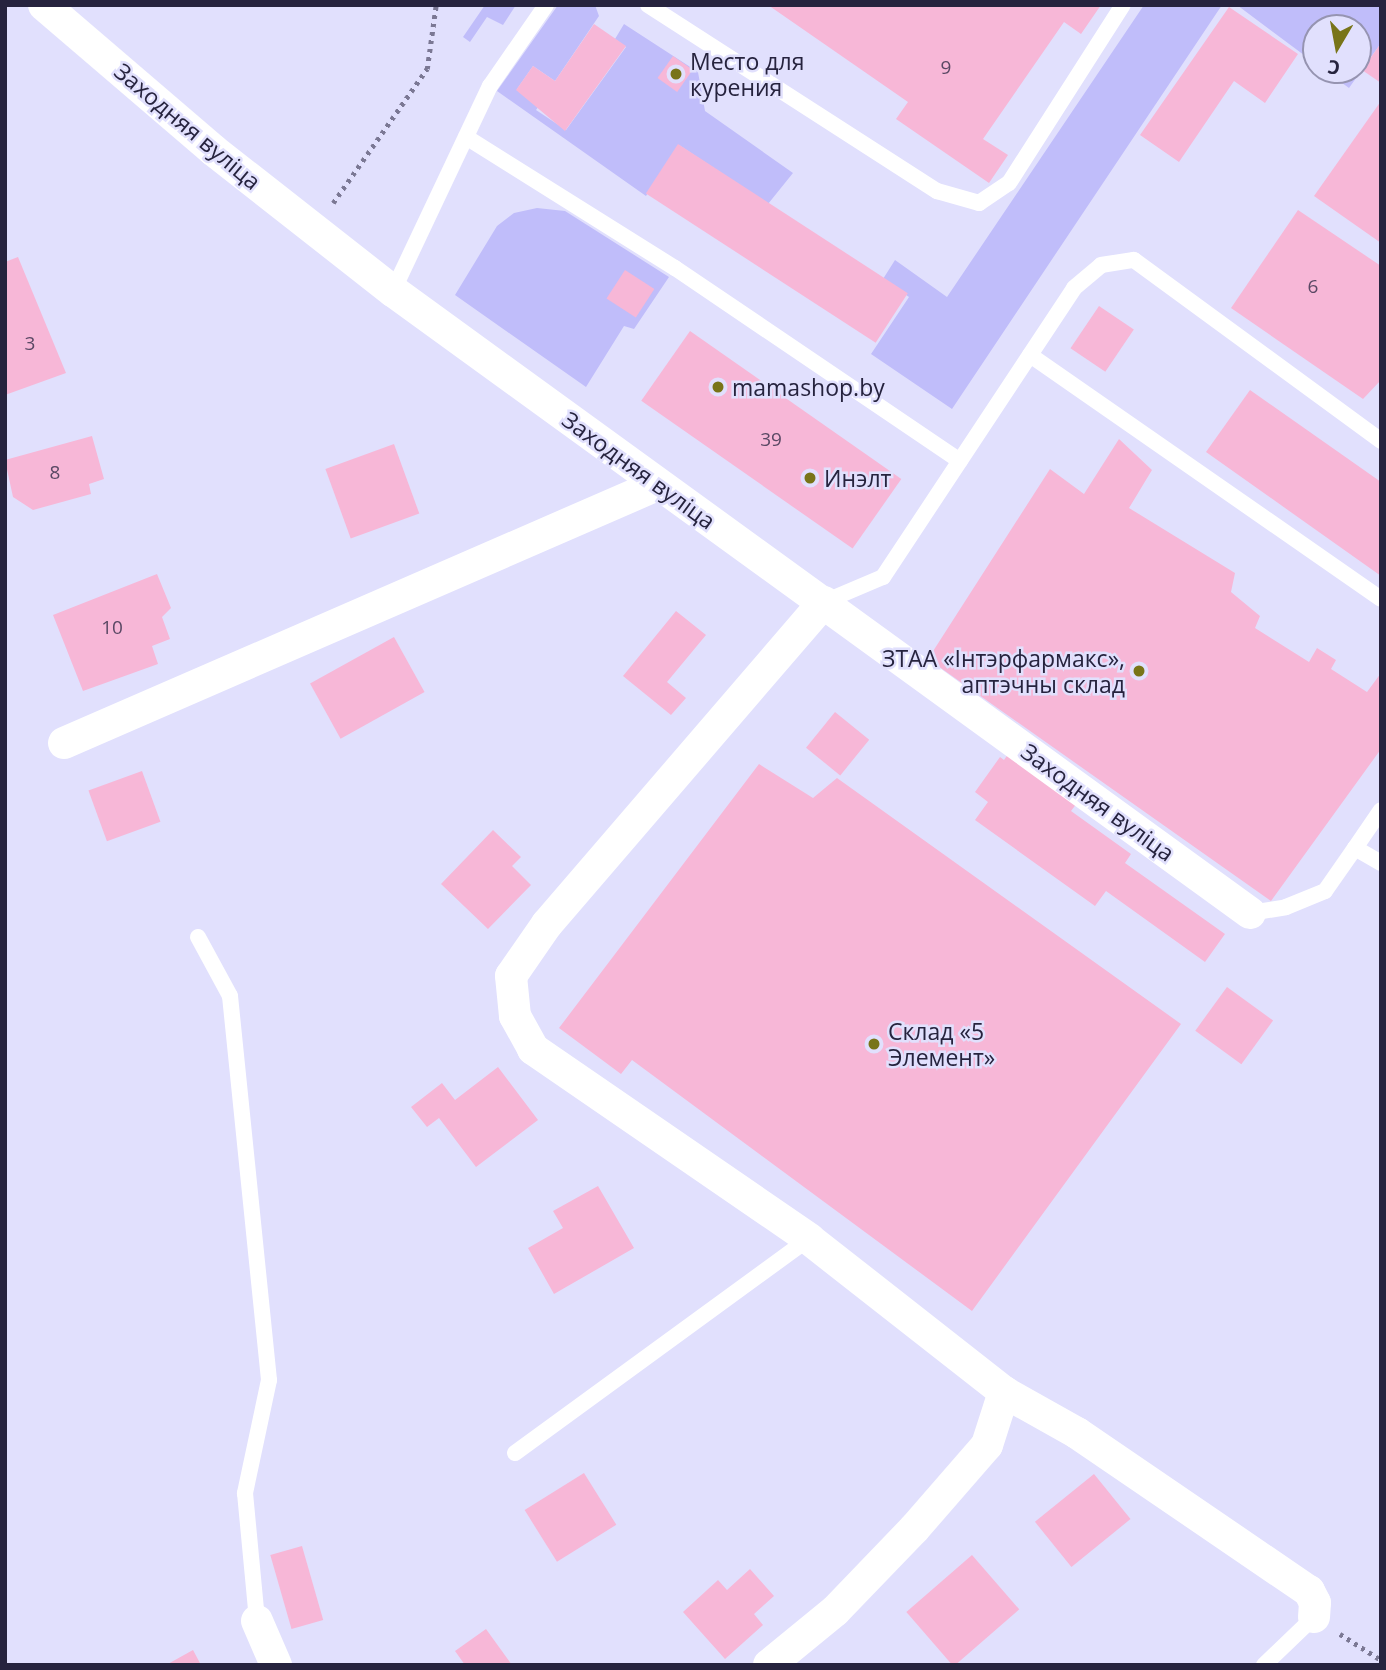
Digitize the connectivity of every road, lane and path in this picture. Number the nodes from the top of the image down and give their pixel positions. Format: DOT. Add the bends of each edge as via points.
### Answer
graph roads {
  1 [pos="44,5"];
  2 [pos="436,5"];
  3 [pos="546,5"];
  4 [pos="648,5"];
  5 [pos="1123,5"];
  6 [pos="466,137"];
  7 [pos="314,229"];
  8 [pos="393,291"];
  9 [pos="1030,355"];
  10 [pos="1381,441"];
  11 [pos="960,461"];
  12 [pos="657,485"];
  13 [pos="1381,599"];
  14 [pos="824,602"];
  15 [pos="64,743"];
  16 [pos="1381,810"];
  17 [pos="1355,848"];
  18 [pos="1381,863"];
  19 [pos="1250,913"];
  20 [pos="198,937"];
  21 [pos="809,1239"];
  22 [pos="1004,1392"];
  23 [pos="515,1453"];
  24 [pos="1314,1617"];
  25 [pos="257,1621"];
  26 [pos="1381,1660"];
  27 [pos="276,1665"];
  28 [pos="769,1665"];
  29 [pos="1264,1665"];
  1 -- 7 [label="street, Заходняя вуліца" via="213,150"];
  2 -- 7 [label="path" via="427,69"];
  3 -- 6 [label="lane" via="490,86"];
  4 -- 5 [label="lane" via="937,191 979,203 1009,183"];
  6 -- 8 [label="lane"];
  6 -- 11 [label="lane" via="675,268"];
  7 -- 8 [label="street, Заходняя вуліца"];
  8 -- 12 [label="street, Заходняя вуліца"];
  9 -- 10 [label="lane" via="1074,288 1101,265 1134,260"];
  9 -- 11 [label="lane"];
  9 -- 13 [label="lane"];
  11 -- 14 [label="lane" via="883,577"];
  12 -- 14 [label="street, Заходняя вуліца"];
  12 -- 15 [label="street"];
  14 -- 19 [label="street, Заходняя вуліца"];
  14 -- 21 [label="street" via="547,924 511,976 515,1016 533,1049"];
  16 -- 17 [label="lane"];
  17 -- 18 [label="lane"];
  17 -- 19 [label="lane" via="1325,891 1286,907"];
  20 -- 25 [label="lane" via="230,996 269,1380 245,1493"];
  21 -- 22 [label="street"];
  21 -- 23 [label="lane"];
  22 -- 24 [label="street" via="1077,1433 1309,1591 1315,1603"];
  22 -- 28 [label="street" via="986,1445 914,1530 835,1611"];
  24 -- 26 [label="path"];
  24 -- 29 [label="lane"];
  25 -- 27 [label="street"];
}
